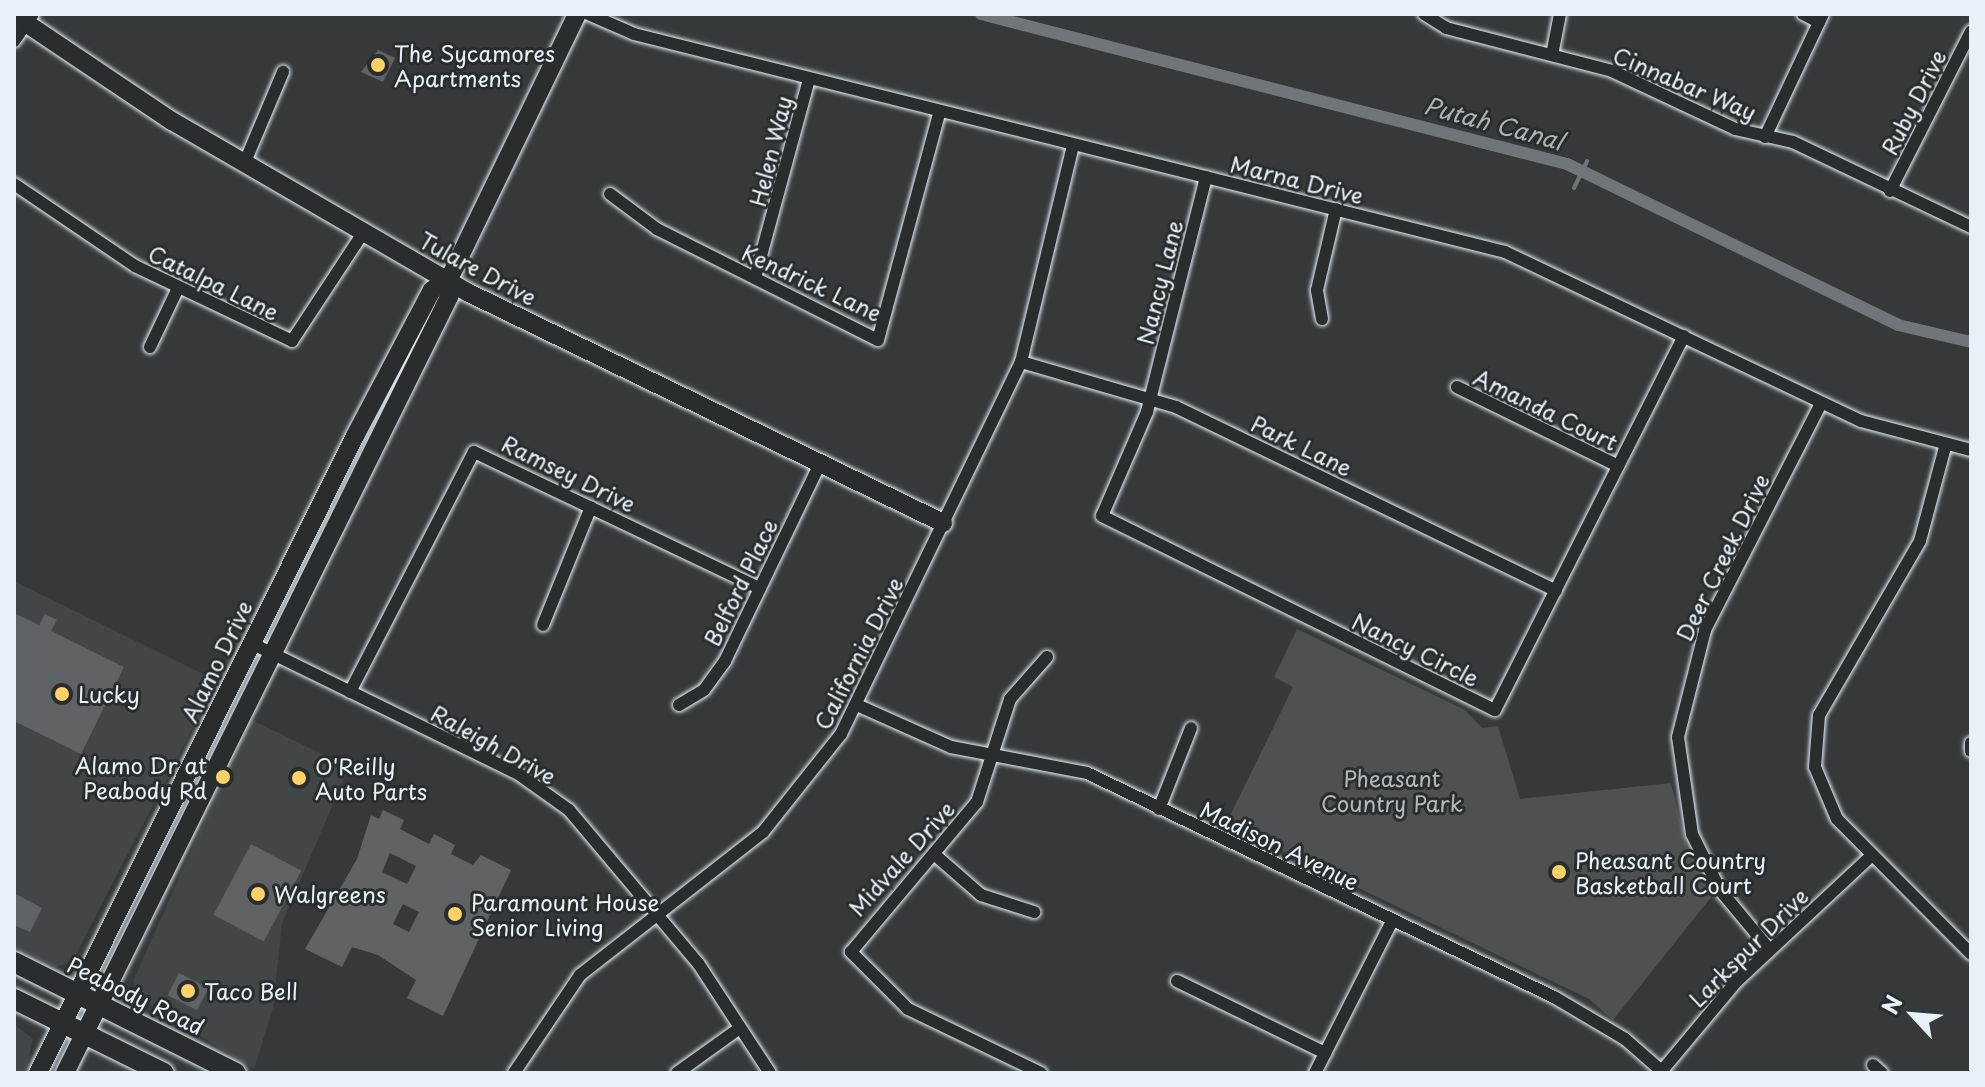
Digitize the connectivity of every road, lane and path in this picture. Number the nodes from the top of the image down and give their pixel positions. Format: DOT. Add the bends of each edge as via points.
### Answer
graph roads {
  1 [pos="577,14"];
  2 [pos="588,14"];
  3 [pos="1424,14"];
  4 [pos="1560,14"];
  5 [pos="1803,14"];
  6 [pos="24,18"];
  7 [pos="1821,18"];
  8 [pos="1971,31"];
  9 [pos="14,41"];
  10 [pos="1552,55"];
  11 [pos="283,72"];
  12 [pos="809,79"];
  13 [pos="940,111"];
  14 [pos="1765,137"];
  15 [pos="1073,145"];
  16 [pos="245,162"];
  17 [pos="1206,177"];
  18 [pos="14,184"];
  19 [pos="1890,191"];
  20 [pos="610,194"];
  21 [pos="1336,209"];
  22 [pos="1971,227"];
  23 [pos="363,233"];
  24 [pos="755,278"];
  25 [pos="449,279"];
  26 [pos="178,288"];
  27 [pos="1322,319"];
  28 [pos="1684,336"];
  29 [pos="150,347"];
  30 [pos="1021,362"];
  31 [pos="1457,387"];
  32 [pos="1151,397"];
  33 [pos="1821,403"];
  34 [pos="1945,447"];
  35 [pos="1971,450"];
  36 [pos="820,464"];
  37 [pos="1618,466"];
  38 [pos="591,507"];
  39 [pos="943,523"];
  40 [pos="759,588"];
  41 [pos="1556,591"];
  42 [pos="543,625"];
  43 [pos="251,643"];
  44 [pos="273,653"];
  45 [pos="1047,657"];
  46 [pos="350,692"];
  47 [pos="679,705"];
  48 [pos="857,705"];
  49 [pos="1191,728"];
  50 [pos="1971,743"];
  51 [pos="1971,751"];
  52 [pos="991,755"];
  53 [pos="1159,809"];
  54 [pos="934,854"];
  55 [pos="1871,856"];
  56 [pos="657,911"];
  57 [pos="1034,912"];
  58 [pos="1392,921"];
  59 [pos="1769,949"];
  60 [pos="1971,954"];
  61 [pos="14,962"];
  62 [pos="1177,981"];
  63 [pos="77,994"];
  64 [pos="14,999"];
  65 [pos="98,1005"];
  66 [pos="61,1024"];
  67 [pos="737,1030"];
  68 [pos="83,1036"];
  69 [pos="1325,1053"];
  70 [pos="1662,1072"];
  71 [pos="38,1073"];
  72 [pos="65,1073"];
  73 [pos="164,1073"];
  74 [pos="236,1073"];
  75 [pos="514,1073"];
  76 [pos="677,1073"];
  77 [pos="770,1073"];
  78 [pos="1041,1073"];
  79 [pos="1315,1073"];
  1 -- 25 [label="main road, Alamo Drive"];
  2 -- 12 [label="street, Marna Drive" via="634,34"];
  3 -- 10 [label="street, Cinnabar Way" via="1446,28"];
  4 -- 10 [label="street"];
  5 -- 7 [label="street"];
  6 -- 9 [label="street"];
  6 -- 16 [label="main road, Tulare Drive"];
  7 -- 14 [label="street"];
  8 -- 19 [label="street, Ruby Drive"];
  10 -- 14 [label="street, Cinnabar Way" via="1612,71"];
  11 -- 16 [label="street"];
  12 -- 13 [label="street, Marna Drive"];
  12 -- 24 [label="street, Helen Way"];
  13 -- 15 [label="street, Marna Drive"];
  13 -- 24 [label="street, Kendrick Lane" via="878,340"];
  14 -- 19 [label="street, Cinnabar Way" via="1793,142"];
  15 -- 17 [label="street, Marna Drive"];
  15 -- 30 [label="street, California Drive"];
  16 -- 23 [label="main road, Tulare Drive"];
  17 -- 21 [label="street, Marna Drive"];
  17 -- 32 [label="street, Nancy Lane"];
  18 -- 26 [label="street, Catalpa Lane" via="99,245"];
  19 -- 22 [label="street, Cinnabar Way"];
  20 -- 24 [label="street, Kendrick Lane" via="657,229"];
  21 -- 27 [label="street" via="1317,290"];
  21 -- 28 [label="street, Marna Drive" via="1505,252"];
  23 -- 25 [label="main road, Tulare Drive"];
  23 -- 26 [label="street, Catalpa Lane" via="292,341"];
  25 -- 36 [label="main road, Tulare Drive"];
  25 -- 43 [label="main road, Alamo Drive" via="432,290"];
  25 -- 44 [label="main road, Alamo Drive" via="449,297"];
  26 -- 29 [label="street"];
  28 -- 33 [label="street, Marna Drive"];
  28 -- 37 [label="street, Nancy Circle"];
  30 -- 32 [label="street, Park Lane"];
  30 -- 39 [label="street, California Drive"];
  31 -- 37 [label="street, Amanda Court"];
  32 -- 41 [label="street, Park Lane"];
  32 -- 41 [label="street, Nancy Circle" via="1102,516 1459,694 1495,710"];
  33 -- 34 [label="street, Marna Drive"];
  33 -- 59 [label="street, Deer Creek Drive" via="1705,630 1678,737 1692,834 1720,890"];
  34 -- 35 [label="street, Marna Drive"];
  34 -- 55 [label="street" via="1920,541 1826,697 1814,738 1826,801"];
  36 -- 39 [label="main road, Tulare Drive"];
  36 -- 40 [label="street, Belford Place"];
  37 -- 41 [label="street, Nancy Circle"];
  38 -- 40 [label="street, Ramsey Drive"];
  38 -- 42 [label="street"];
  38 -- 46 [label="street, Ramsey Drive" via="474,452"];
  39 -- 48 [label="street, California Drive"];
  40 -- 47 [label="street, Belford Place" via="725,661 704,690"];
  43 -- 44 [label="street, Raleigh Drive"];
  43 -- 63 [label="main road, Alamo Drive"];
  44 -- 46 [label="street, Raleigh Drive"];
  44 -- 65 [label="main road, Alamo Drive"];
  45 -- 52 [label="street, Midvale Drive" via="1010,699"];
  46 -- 56 [label="street, Raleigh Drive" via="538,786 605,843"];
  48 -- 52 [label="street, Madison Avenue" via="940,743"];
  48 -- 56 [label="street, California Drive" via="788,808"];
  49 -- 53 [label="street"];
  50 -- 51 [label="street"];
  52 -- 53 [label="street, Madison Avenue" via="1087,773"];
  52 -- 54 [label="street, Midvale Drive" via="977,802"];
  53 -- 58 [label="street, Madison Avenue"];
  54 -- 57 [label="street" via="981,895"];
  54 -- 78 [label="street, Midvale Drive" via="851,952 908,1009"];
  55 -- 59 [label="street, Larkspur Drive"];
  55 -- 60 [label="street"];
  56 -- 67 [label="street, Raleigh Drive"];
  56 -- 75 [label="street, California Drive" via="561,997"];
  58 -- 69 [label="street"];
  58 -- 70 [label="street, Madison Avenue" via="1591,1016"];
  59 -- 70 [label="street, Larkspur Drive"];
  61 -- 63 [label="main road, Peabody Road"];
  62 -- 69 [label="street"];
  63 -- 65 [label="main road, Peabody Road"];
  63 -- 66 [label="main road, Alamo Drive"];
  64 -- 66 [label="main road"];
  65 -- 68 [label="main road, Alamo Drive"];
  65 -- 74 [label="main road, Peabody Road"];
  66 -- 68 [label="main road"];
  66 -- 71 [label="main road, Alamo Drive"];
  67 -- 76 [label="street"];
  67 -- 77 [label="street, Raleigh Drive"];
  68 -- 72 [label="main road, Alamo Drive"];
  68 -- 73 [label="main road"];
  69 -- 79 [label="street"];
}
